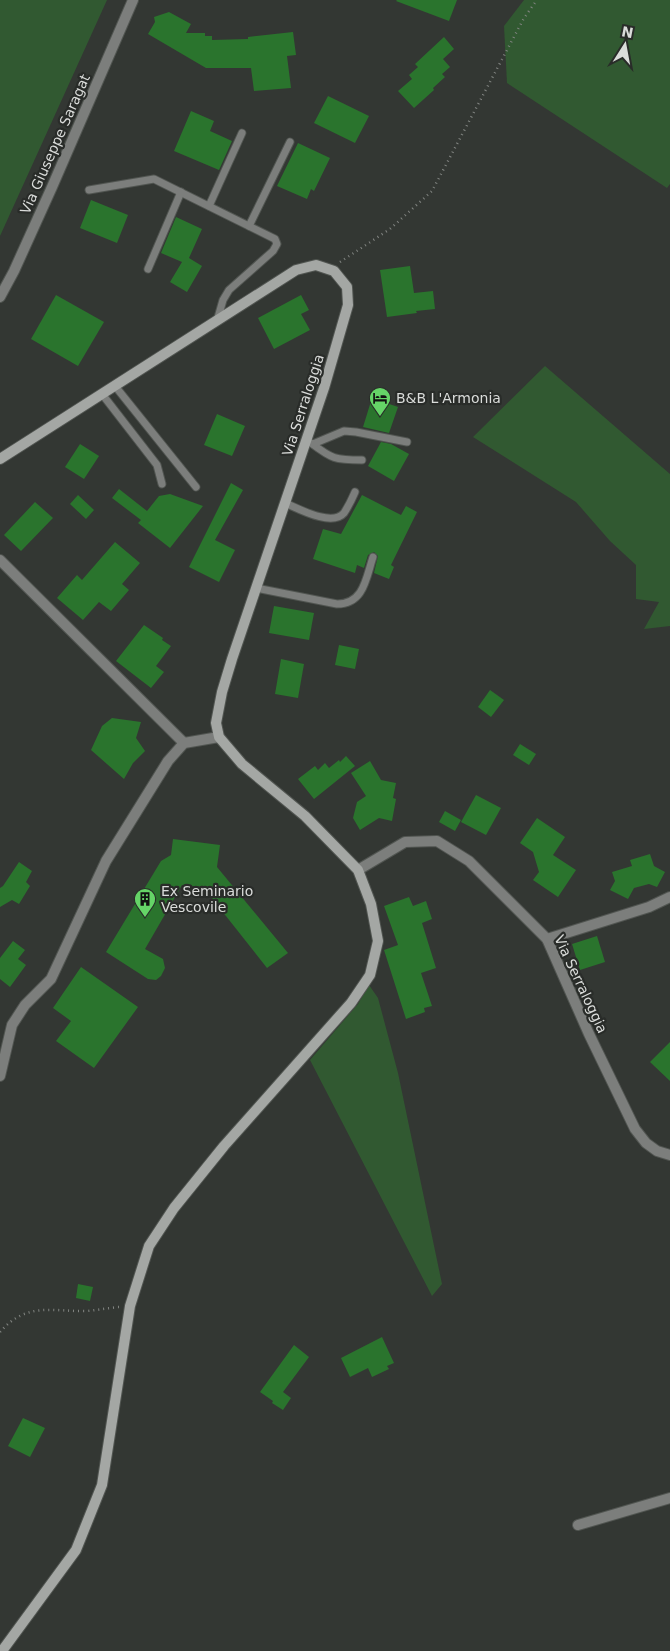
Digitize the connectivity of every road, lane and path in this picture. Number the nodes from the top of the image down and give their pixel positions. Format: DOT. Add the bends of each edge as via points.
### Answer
graph roads {
  1 [pos="133,0"];
  2 [pos="537,0"];
  3 [pos="242,133"];
  4 [pos="290,142"];
  5 [pos="89,190"];
  6 [pos="181,192"];
  7 [pos="209,206"];
  8 [pos="249,226"];
  9 [pos="148,269"];
  10 [pos="328,269"];
  11 [pos="0,297"];
  12 [pos="217,321"];
  13 [pos="115,386"];
  14 [pos="102,394"];
  15 [pos="310,442"];
  16 [pos="407,442"];
  17 [pos="0,459"];
  18 [pos="362,460"];
  19 [pos="162,484"];
  20 [pos="196,487"];
  21 [pos="355,492"];
  22 [pos="285,503"];
  23 [pos="373,557"];
  24 [pos="0,560"];
  25 [pos="256,588"];
  26 [pos="219,738"];
  27 [pos="184,743"];
  28 [pos="358,870"];
  29 [pos="670,897"];
  30 [pos="548,939"];
  31 [pos="0,1076"];
  32 [pos="670,1155"];
  33 [pos="130,1306"];
  34 [pos="0,1332"];
  35 [pos="670,1498"];
  36 [pos="578,1525"];
  37 [pos="2,1651"];
  1 -- 11 [label="street, Via Giuseppe Saragat" via="41,212"];
  2 -- 10 [label="path" via="524,18 432,191 390,229"];
  3 -- 7 [label="lane"];
  4 -- 8 [label="lane"];
  5 -- 6 [label="lane" via="154,178"];
  6 -- 7 [label="lane"];
  6 -- 9 [label="lane"];
  7 -- 8 [label="lane"];
  8 -- 12 [label="lane" via="275,239 277,244 229,290"];
  10 -- 12 [label="main road" via="316,265 296,270"];
  10 -- 15 [label="main road, Via Serraloggia" via="334,271 347,287 348,305"];
  12 -- 13 [label="main road"];
  13 -- 14 [label="main road"];
  13 -- 20 [label="lane"];
  14 -- 17 [label="main road"];
  14 -- 19 [label="lane" via="158,465"];
  15 -- 16 [label="lane" via="344,431"];
  15 -- 18 [label="lane" via="338,460"];
  15 -- 22 [label="main road, Via Serraloggia"];
  21 -- 22 [label="lane" via="343,514 332,519"];
  22 -- 25 [label="main road, Via Serraloggia"];
  23 -- 25 [label="lane" via="362,590 347,604"];
  24 -- 27 [label="street"];
  25 -- 26 [label="main road, Via Serraloggia" via="222,692 216,724"];
  26 -- 27 [label="street"];
  26 -- 28 [label="main road" via="242,764 305,816"];
  27 -- 31 [label="street" via="168,761 106,861 51,979 25,1005 12,1025"];
  28 -- 30 [label="street, Via Serraloggia" via="405,842 437,841 469,861"];
  28 -- 33 [label="main road" via="371,904 378,941 370,975 351,1003 224,1146 174,1208 149,1246"];
  29 -- 30 [label="street" via="649,907"];
  30 -- 32 [label="street, Via Serraloggia" via="635,1129 646,1143"];
  33 -- 34 [label="path" via="86,1311 32,1310 7,1324"];
  33 -- 37 [label="main road" via="102,1485 76,1550"];
  35 -- 36 [label="street"];
}
